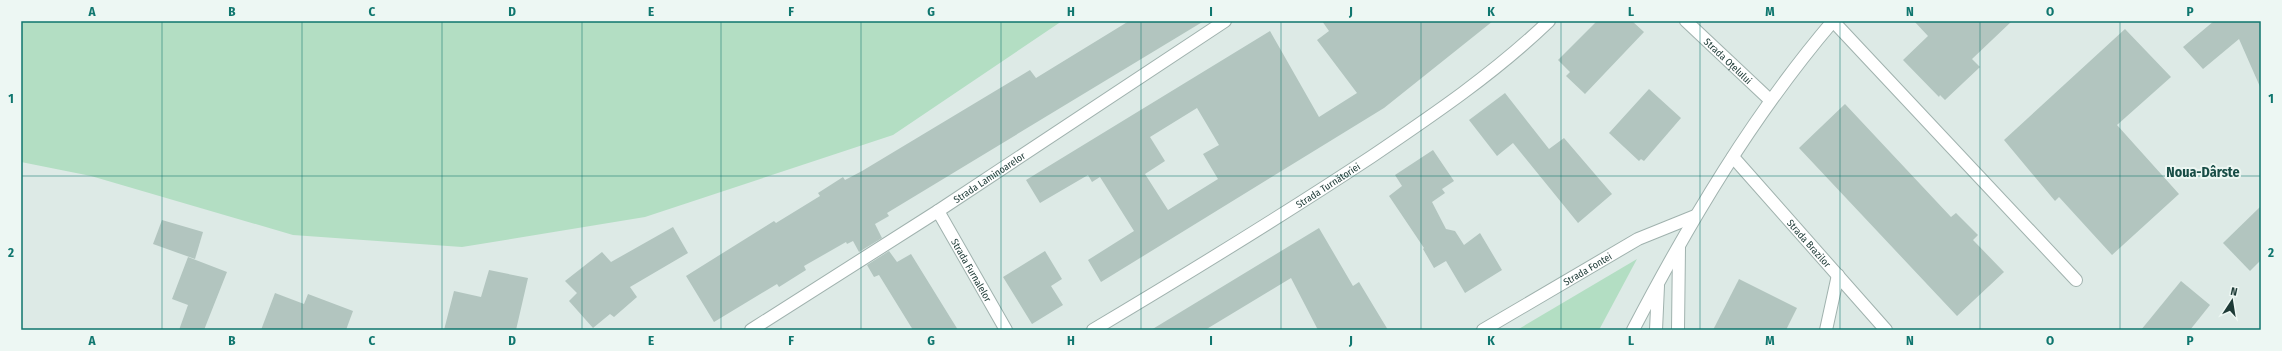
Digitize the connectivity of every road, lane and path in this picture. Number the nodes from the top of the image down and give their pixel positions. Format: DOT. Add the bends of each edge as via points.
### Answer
graph roads {
  1 [pos="1225,21"];
  2 [pos="1549,21"];
  3 [pos="1686,21"];
  4 [pos="1833,21"];
  5 [pos="1770,100"];
  6 [pos="1733,157"];
  7 [pos="938,210"];
  8 [pos="1695,216"];
  9 [pos="1679,246"];
  10 [pos="1838,276"];
  11 [pos="2076,280"];
  12 [pos="1659,281"];
  13 [pos="751,330"];
  14 [pos="1006,330"];
  15 [pos="1093,330"];
  16 [pos="1483,330"];
  17 [pos="1633,330"];
  18 [pos="1656,330"];
  19 [pos="1678,330"];
  20 [pos="1826,330"];
  21 [pos="1886,330"];
  1 -- 7 [label="street, Strada Laminoarelor"];
  2 -- 15 [label="street, Strada Turnătoriei" via="1516,52 1433,115 1331,184"];
  3 -- 5 [label="street, Strada Oțelului"];
  4 -- 5 [label="street"];
  4 -- 11 [label="street"];
  5 -- 6 [label="street"];
  6 -- 8 [label="street"];
  6 -- 10 [label="street, Strada Brazilor"];
  7 -- 13 [label="street, Strada Laminoarelor"];
  7 -- 14 [label="street, Strada Furnalelor"];
  8 -- 9 [label="street"];
  8 -- 16 [label="street, Strada Fontei" via="1638,239"];
  9 -- 12 [label="street"];
  9 -- 19 [label="street"];
  10 -- 20 [label="street"];
  10 -- 21 [label="street, Strada Brazilor"];
  12 -- 17 [label="street"];
  12 -- 18 [label="street"];
}
